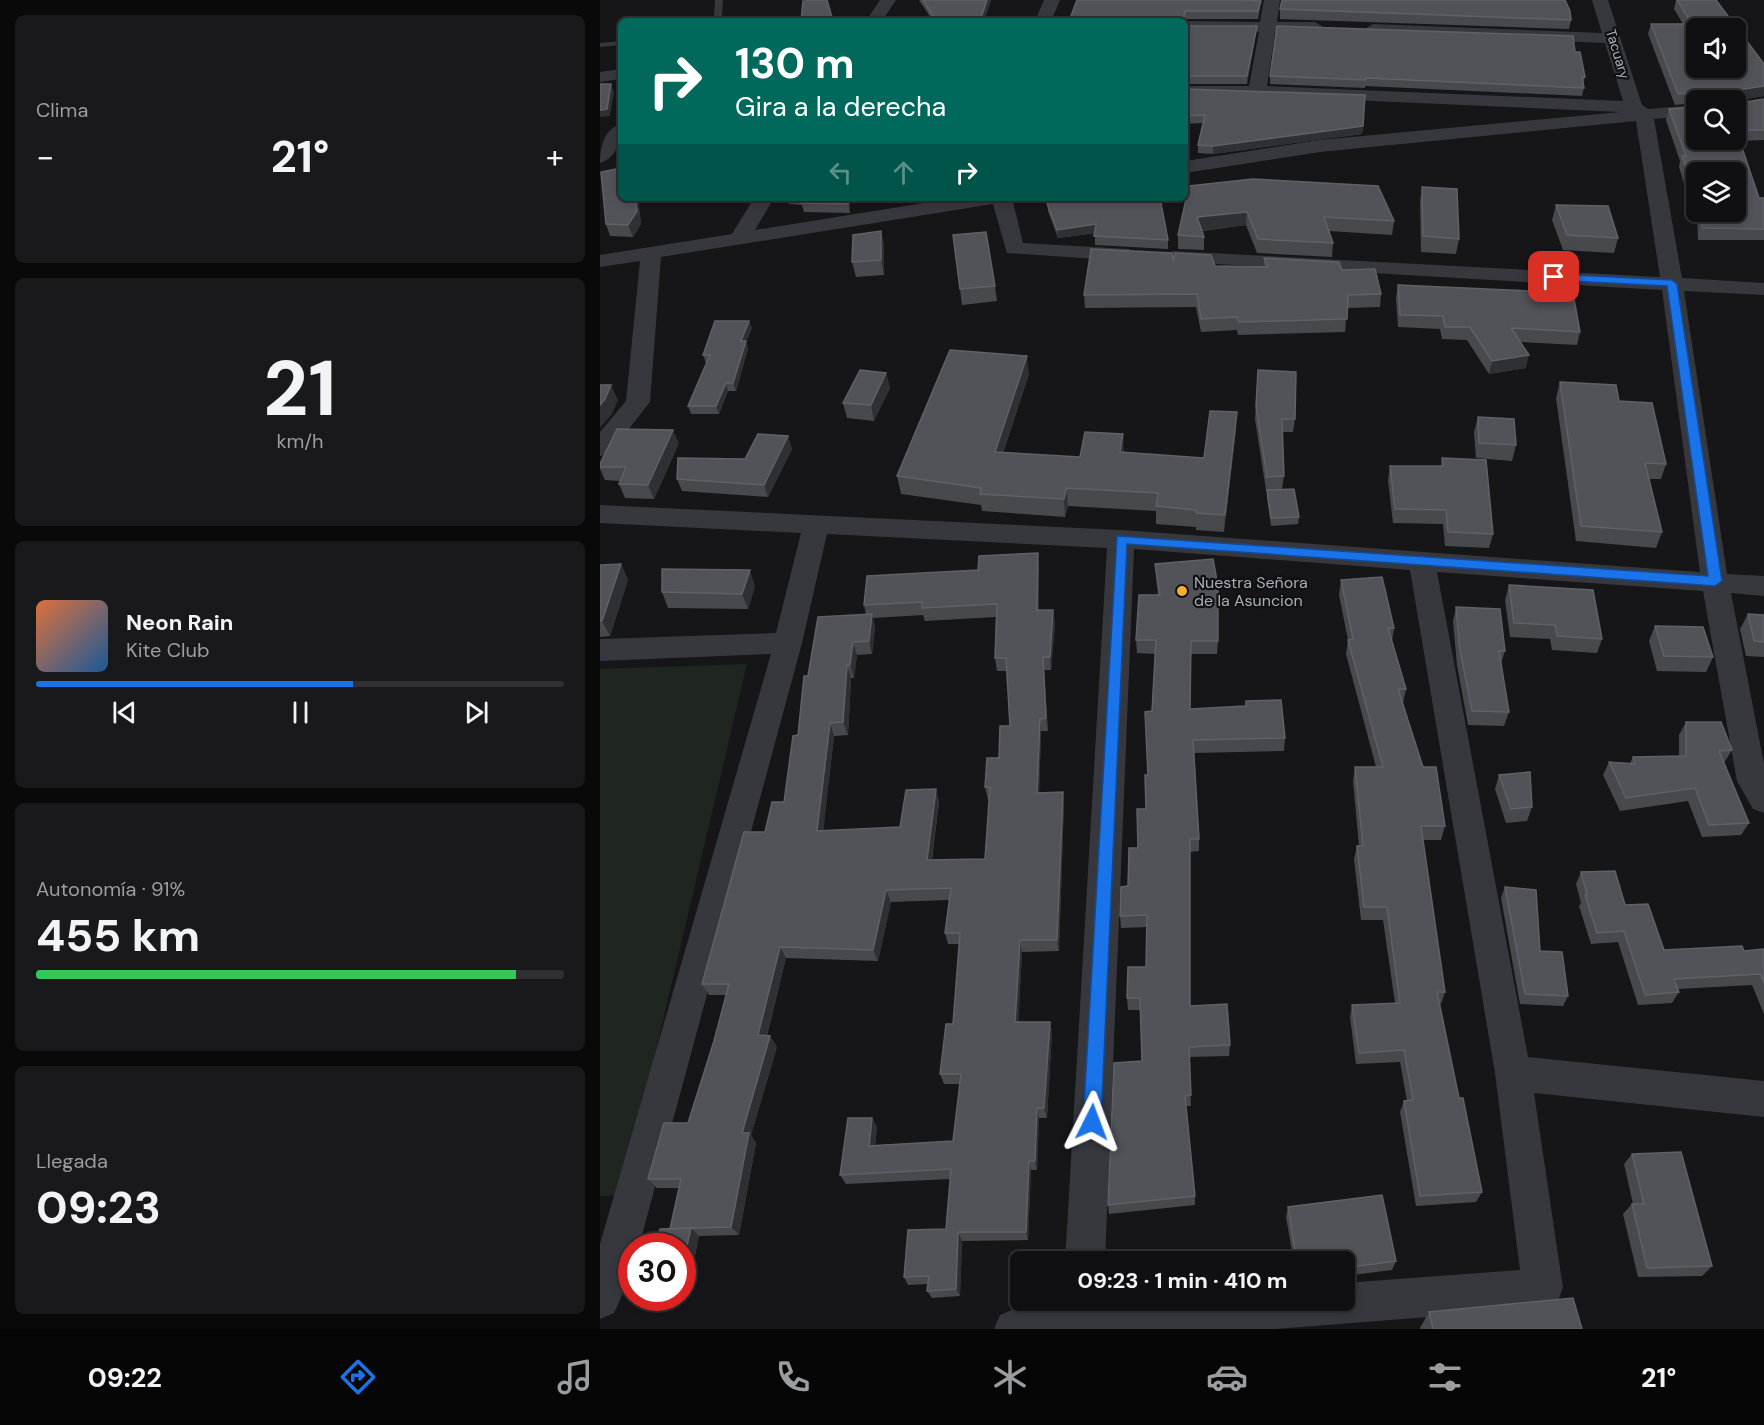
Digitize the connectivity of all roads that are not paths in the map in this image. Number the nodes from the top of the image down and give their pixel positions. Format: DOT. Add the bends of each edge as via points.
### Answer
graph roads {
  1 [pos="719,0"];
  2 [pos="888,0"];
  3 [pos="1052,0"];
  4 [pos="1272,0"];
  5 [pos="1600,0"];
  6 [pos="717,18"];
  7 [pos="876,18"];
  8 [pos="1044,18"];
  9 [pos="1188,26"];
  10 [pos="1268,26"];
  11 [pos="1334,28"];
  12 [pos="1358,29"];
  13 [pos="1613,38"];
  14 [pos="618,43"];
  15 [pos="600,45"];
  16 [pos="618,74"];
  17 [pos="600,77"];
  18 [pos="1188,91"];
  19 [pos="1257,91"];
  20 [pos="1686,110"];
  21 [pos="1639,111"];
  22 [pos="618,134"];
  23 [pos="600,157"];
  24 [pos="1188,167"];
  25 [pos="762,201"];
  26 [pos="957,201"];
  27 [pos="1003,201"];
  28 [pos="739,239"];
  29 [pos="651,253"];
  30 [pos="600,261"];
  31 [pos="1672,284"];
  32 [pos="1764,289"];
  33 [pos="600,448"];
  34 [pos="600,514"];
  35 [pos="816,524"];
  36 [pos="1121,539"];
  37 [pos="1422,561"];
  38 [pos="1715,581"];
  39 [pos="1764,586"];
  40 [pos="788,643"];
  41 [pos="600,650"];
  42 [pos="1764,800"];
  43 [pos="1513,1073"];
  44 [pos="1764,1099"];
  45 [pos="1086,1251"];
  46 [pos="600,1299"];
  47 [pos="1082,1318"];
  48 [pos="1014,1329"];
  1 -- 6 [label="lane"];
  2 -- 7 [label="street"];
  3 -- 8 [label="street"];
  4 -- 10 [label="street"];
  5 -- 13 [label="street, Tacuary"];
  9 -- 10 [label="street"];
  10 -- 11 [label="street"];
  10 -- 19 [label="street"];
  12 -- 13 [label="street"];
  13 -- 21 [label="street, Tacuary"];
  14 -- 15 [label="lane"];
  16 -- 17 [label="street"];
  18 -- 19 [label="street"];
  19 -- 21 [label="street"];
  20 -- 21 [label="street"];
  21 -- 24 [label="street" via="1320,146"];
  21 -- 31 [label="street, Tacuary"];
  22 -- 23 [label="street"];
  25 -- 28 [label="street"];
  26 -- 28 [label="street"];
  27 -- 31 [label="street" via="1014,249"];
  28 -- 29 [label="street"];
  29 -- 30 [label="street"];
  29 -- 33 [label="street" via="638,402"];
  31 -- 32 [label="street"];
  31 -- 38 [label="street, Tacuary"];
  34 -- 35 [label="street"];
  35 -- 36 [label="street"];
  35 -- 40 [label="street"];
  36 -- 37 [label="street"];
  36 -- 45 [label="street"];
  37 -- 38 [label="street"];
  37 -- 43 [label="street"];
  38 -- 39 [label="street"];
  38 -- 42 [label="street, Tacuary" via="1752,781"];
  40 -- 41 [label="street"];
  40 -- 46 [label="street" via="612,1272"];
  43 -- 44 [label="street"];
  43 -- 47 [label="street" via="1543,1288"];
  47 -- 48 [label="street"];
}
